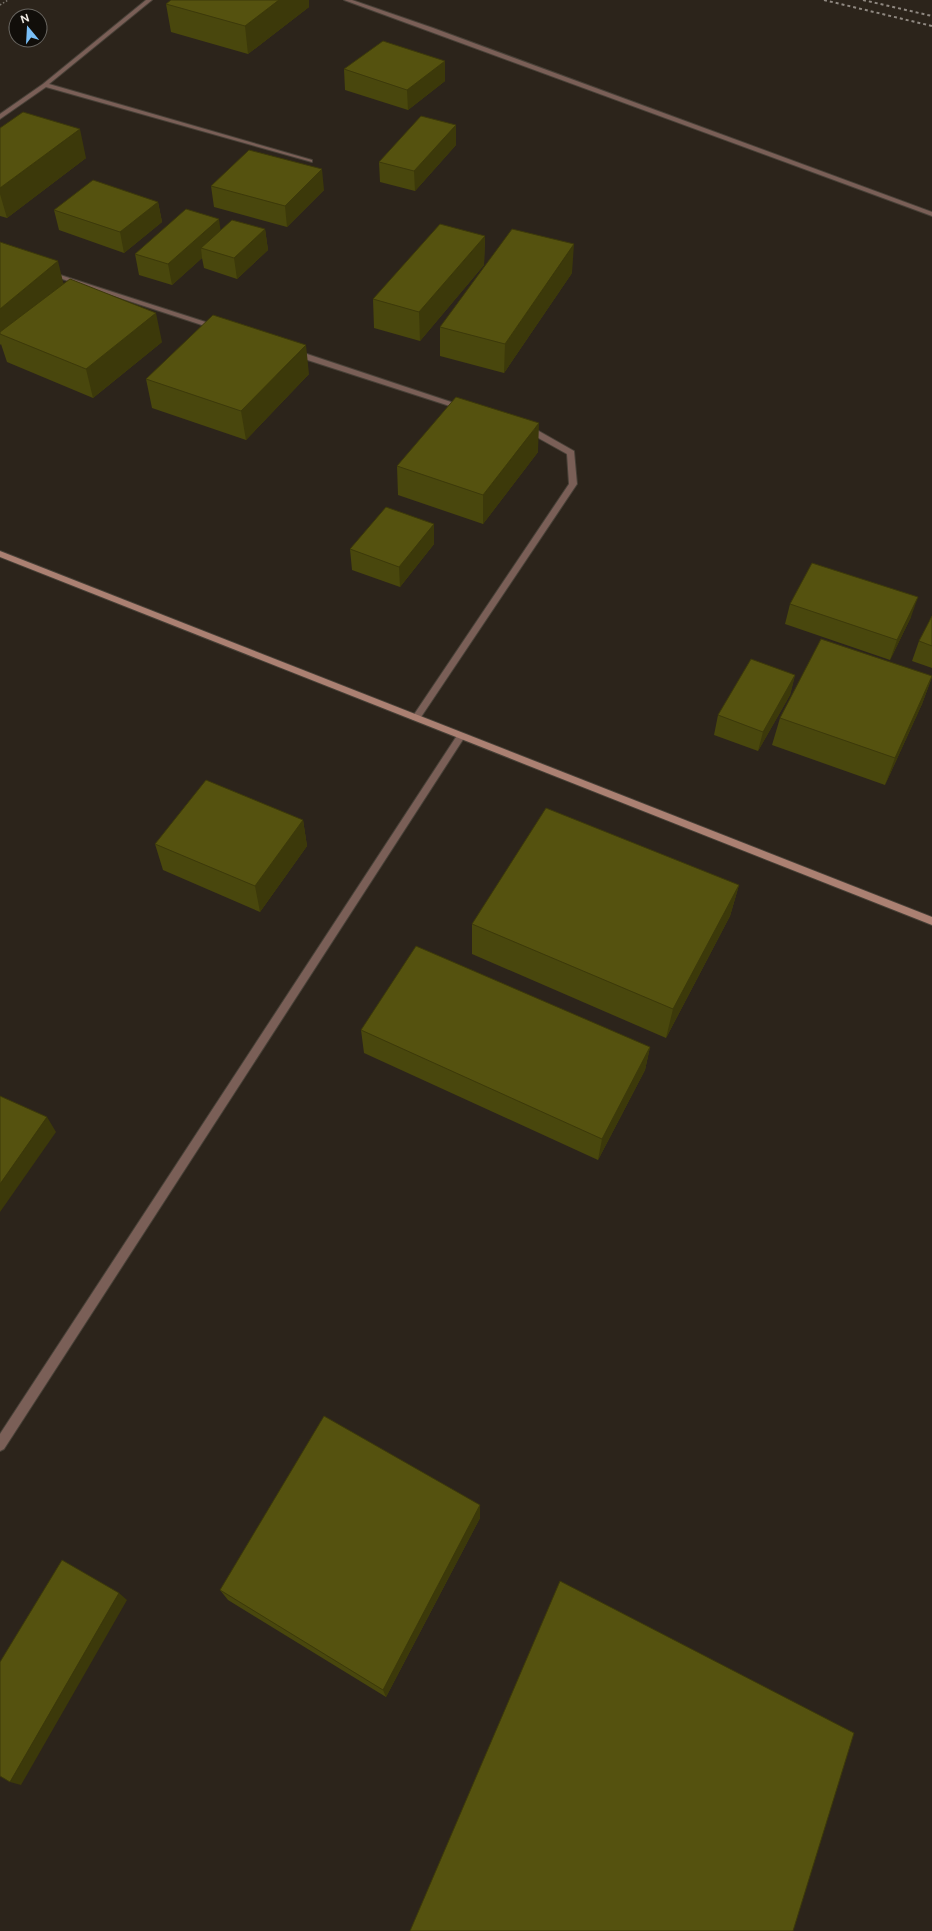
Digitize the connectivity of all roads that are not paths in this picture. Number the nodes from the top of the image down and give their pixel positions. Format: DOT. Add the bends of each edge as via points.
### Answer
graph roads {
  1 [pos="149,0"];
  2 [pos="347,0"];
  3 [pos="45,85"];
  4 [pos="0,117"];
  5 [pos="310,161"];
  6 [pos="932,214"];
  7 [pos="45,272"];
  8 [pos="225,330"];
  9 [pos="285,349"];
  10 [pos="473,410"];
  11 [pos="518,425"];
  12 [pos="0,554"];
  13 [pos="416,718"];
  14 [pos="460,736"];
  15 [pos="932,921"];
  16 [pos="0,1445"];
  1 -- 3 [label="street"];
  2 -- 6 [label="street"];
  3 -- 4 [label="street"];
  3 -- 5 [label="street"];
  7 -- 8 [label="street"];
  9 -- 10 [label="street"];
  11 -- 13 [label="street" via="533,430 571,453 573,484"];
  12 -- 13 [label="street"];
  13 -- 14 [label="street"];
  14 -- 15 [label="street"];
  14 -- 16 [label="street"];
}
